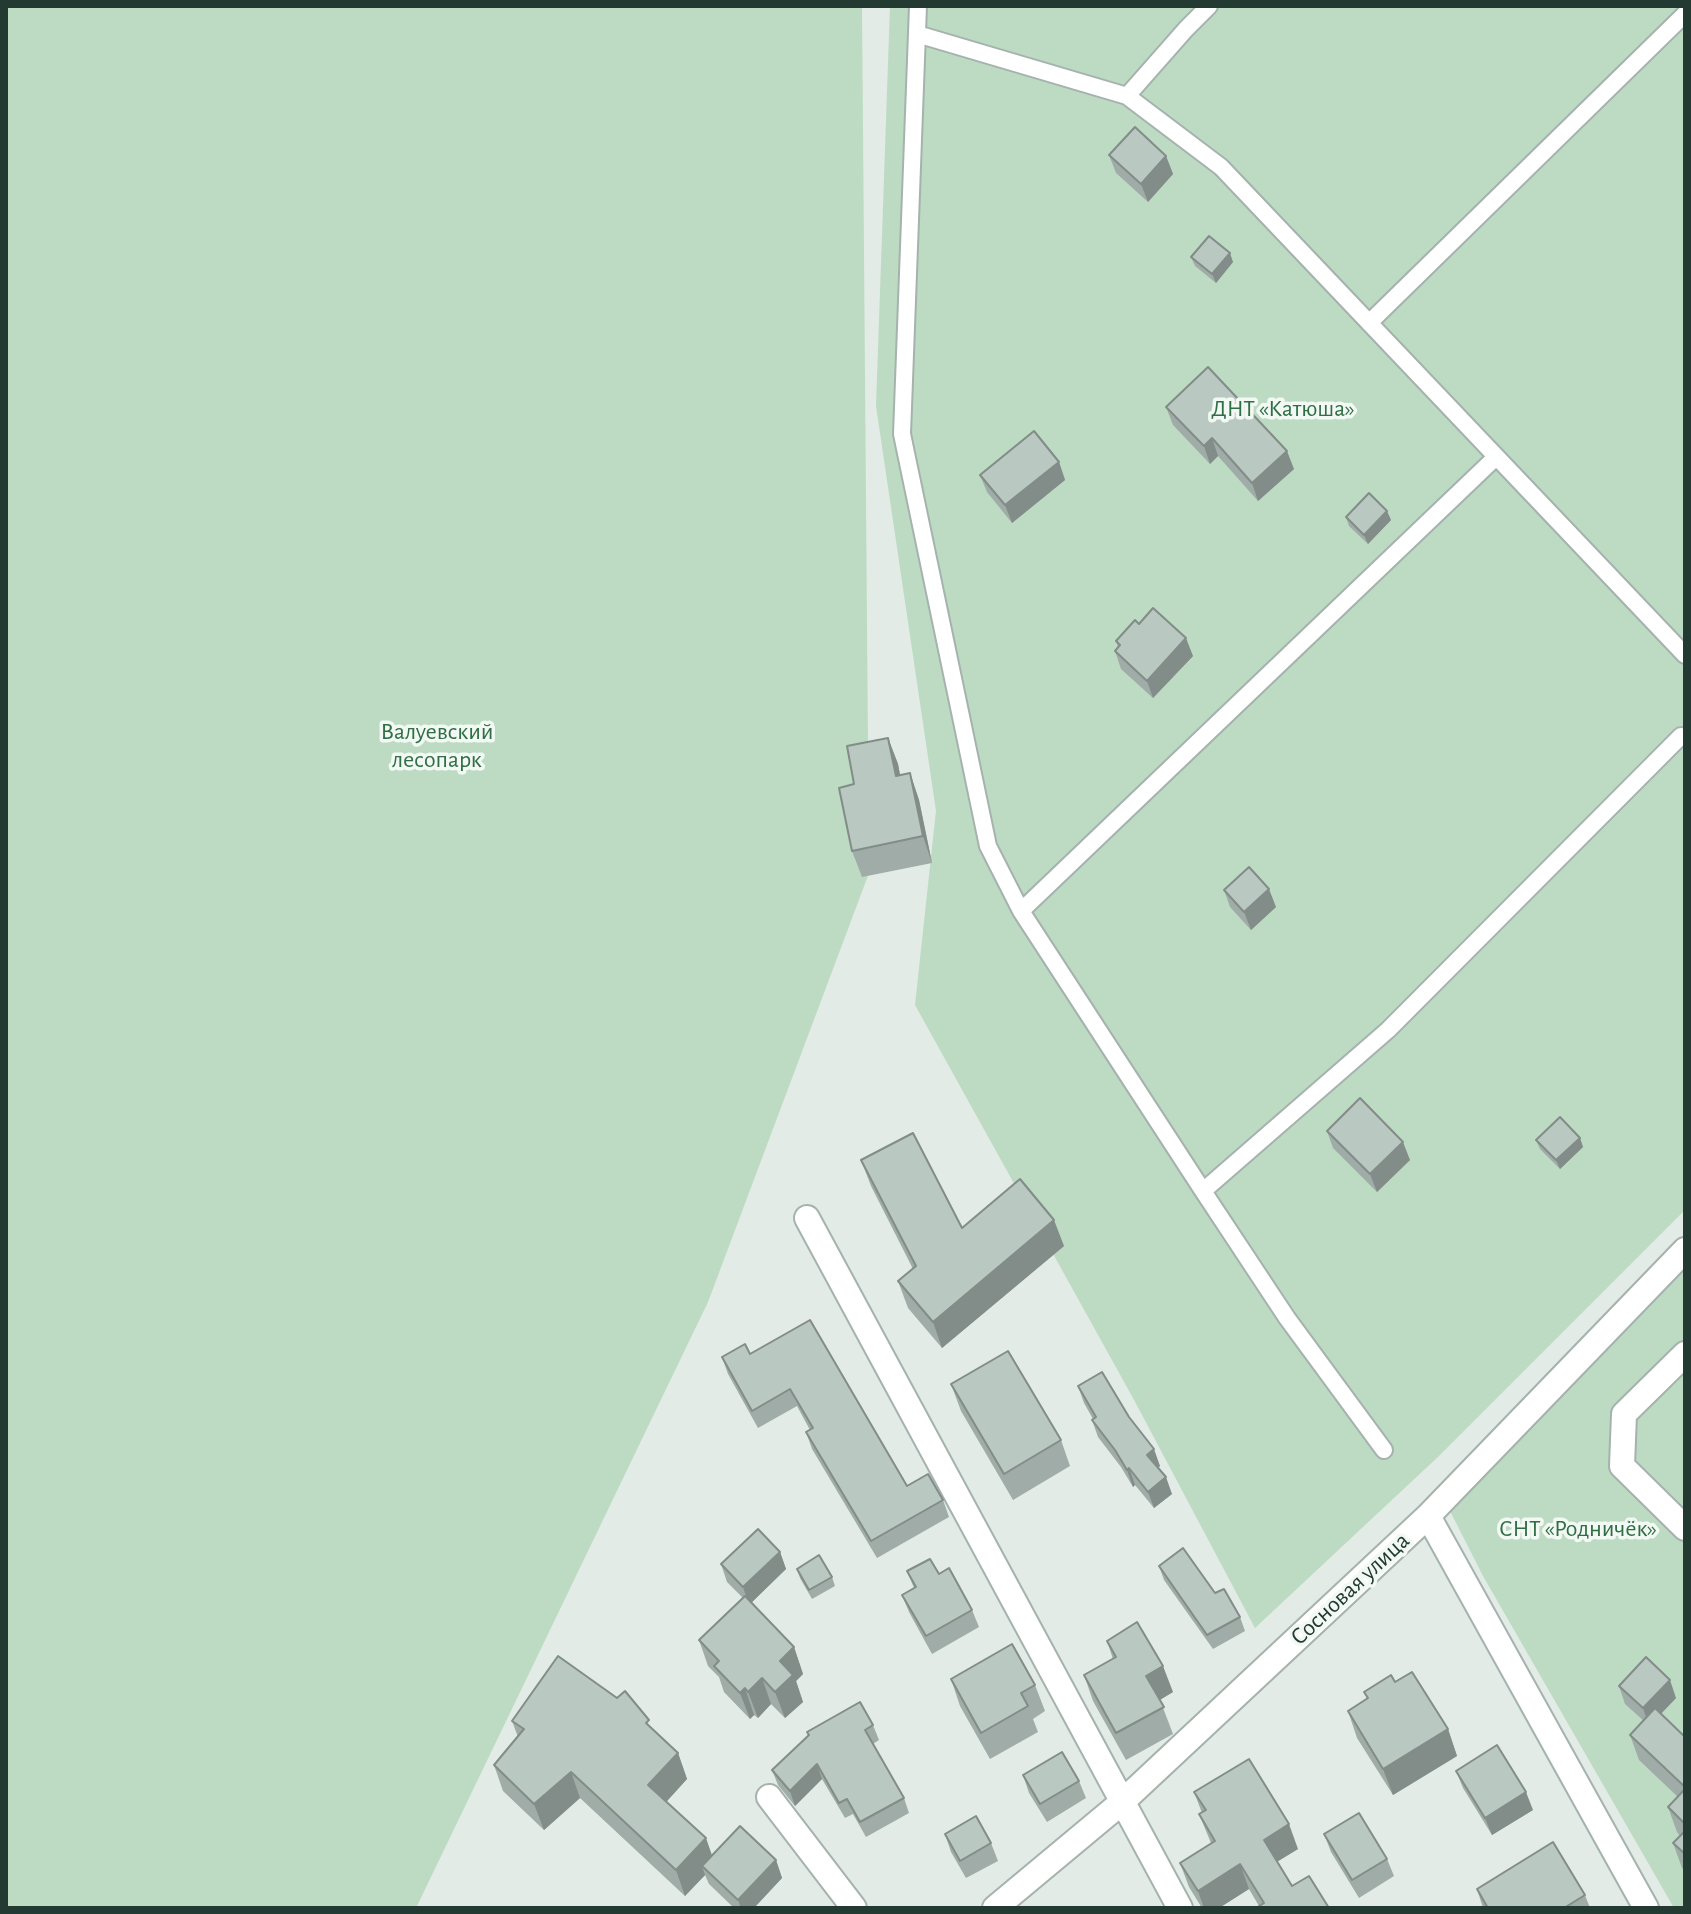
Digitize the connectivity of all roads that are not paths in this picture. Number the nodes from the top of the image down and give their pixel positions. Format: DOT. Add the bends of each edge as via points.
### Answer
graph roads {
  1 [pos="918,6"];
  2 [pos="1209,6"];
  3 [pos="1685,14"];
  4 [pos="917,34"];
  5 [pos="1127,96"];
  6 [pos="1369,323"];
  7 [pos="1496,457"];
  8 [pos="1685,655"];
  9 [pos="1684,735"];
  10 [pos="1021,911"];
  11 [pos="1203,1191"];
  12 [pos="807,1218"];
  13 [pos="1685,1250"];
  14 [pos="1685,1354"];
  15 [pos="1384,1450"];
  16 [pos="1428,1516"];
  17 [pos="1685,1528"];
  18 [pos="769,1797"];
  19 [pos="1121,1803"];
  20 [pos="854,1908"];
  21 [pos="995,1908"];
  22 [pos="1180,1908"];
  23 [pos="1646,1908"];
  1 -- 4 [label="lane"];
  2 -- 5 [label="lane"];
  3 -- 6 [label="lane"];
  4 -- 5 [label="lane"];
  4 -- 10 [label="lane" via="902,434 988,846"];
  5 -- 6 [label="lane" via="1221,167"];
  6 -- 7 [label="lane"];
  7 -- 8 [label="lane"];
  7 -- 10 [label="lane"];
  9 -- 11 [label="lane" via="1388,1030"];
  10 -- 11 [label="lane"];
  11 -- 15 [label="lane"];
  12 -- 19 [label="street"];
  13 -- 16 [label="street, Сосновая улица"];
  14 -- 17 [label="street" via="1624,1414 1622,1466"];
  16 -- 19 [label="street, Сосновая улица"];
  16 -- 23 [label="street"];
  18 -- 20 [label="street"];
  19 -- 21 [label="street, Сосновая улица"];
  19 -- 22 [label="street"];
}
